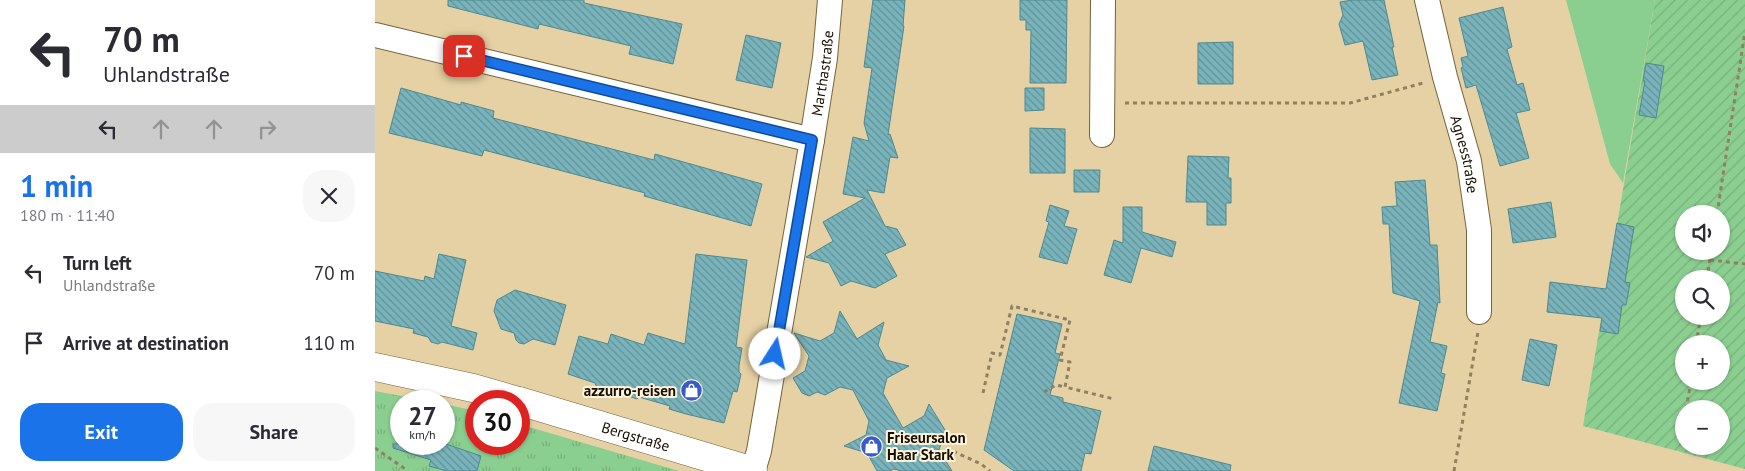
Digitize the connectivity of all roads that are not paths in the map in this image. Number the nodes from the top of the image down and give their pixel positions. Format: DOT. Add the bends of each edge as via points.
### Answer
graph roads {
  1 [pos="830,0"];
  2 [pos="1103,0"];
  3 [pos="1427,0"];
  4 [pos="375,35"];
  5 [pos="1102,135"];
  6 [pos="812,140"];
  7 [pos="1479,312"];
  8 [pos="375,367"];
  9 [pos="480,390"];
  10 [pos="530,405"];
  11 [pos="753,471"];
  1 -- 6 [label="street, Marthastraße"];
  2 -- 5 [label="street"];
  3 -- 7 [label="street, Agnesstraße" via="1469,161 1479,230"];
  4 -- 6 [label="street"];
  6 -- 11 [label="street, Marthastraße"];
  8 -- 9 [label="street, Bergstraße"];
  10 -- 11 [label="street, Bergstraße"];
}
